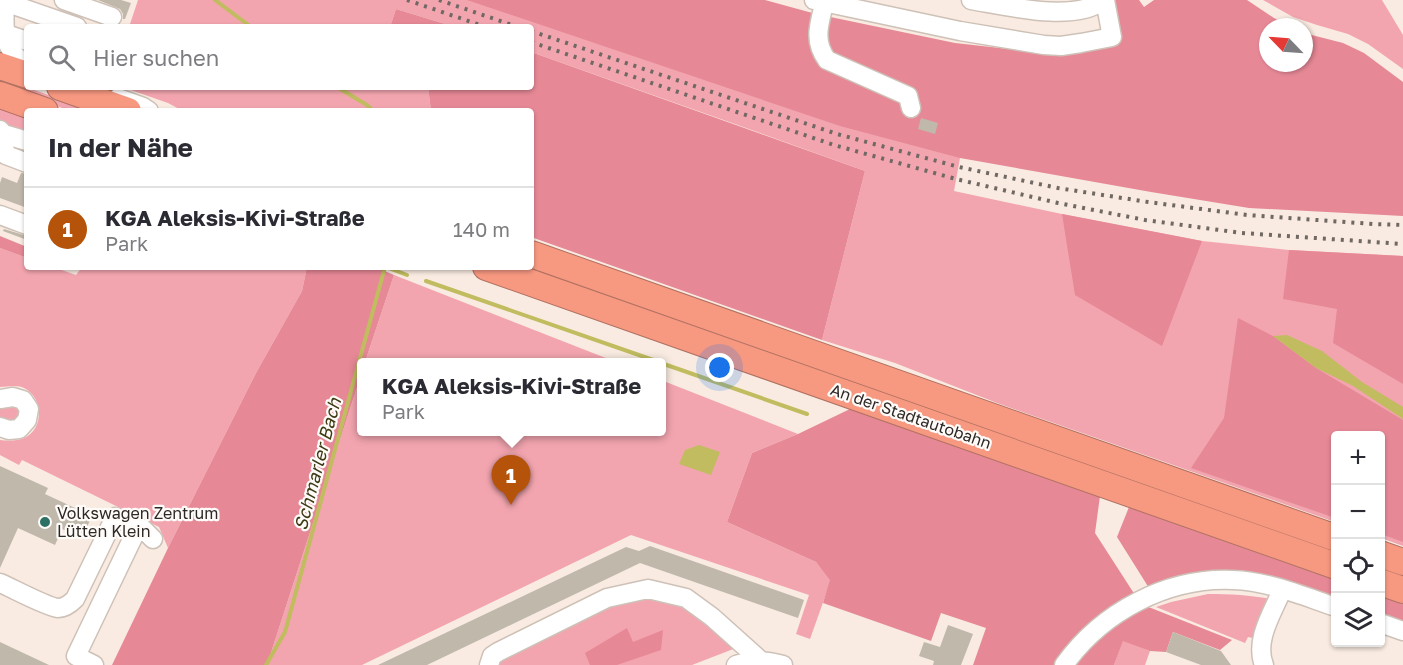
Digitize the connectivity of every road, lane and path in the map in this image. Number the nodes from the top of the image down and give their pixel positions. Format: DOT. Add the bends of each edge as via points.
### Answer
graph roads {
  1 [pos="64,0"];
  2 [pos="971,0"];
  3 [pos="1104,0"];
  4 [pos="5,1"];
  5 [pos="821,1"];
  6 [pos="112,17"];
  7 [pos="69,24"];
  8 [pos="2,33"];
  9 [pos="24,40"];
  10 [pos="24,63"];
  11 [pos="0,66"];
  12 [pos="24,74"];
  13 [pos="68,90"];
  14 [pos="95,90"];
  15 [pos="0,95"];
  16 [pos="37,108"];
  17 [pos="120,108"];
  18 [pos="144,108"];
  19 [pos="911,108"];
  20 [pos="1,132"];
  21 [pos="24,140"];
  22 [pos="3,163"];
  23 [pos="24,163"];
  24 [pos="0,215"];
  25 [pos="24,224"];
  26 [pos="534,255"];
  27 [pos="495,270"];
  28 [pos="0,399"];
  29 [pos="0,427"];
  30 [pos="138,527"];
  31 [pos="1331,537"];
  32 [pos="153,538"];
  33 [pos="1385,556"];
  34 [pos="1403,562"];
  35 [pos="1331,565"];
  36 [pos="0,583"];
  37 [pos="1385,584"];
  38 [pos="1282,590"];
  39 [pos="1403,590"];
  40 [pos="1331,606"];
  41 [pos="1385,625"];
  42 [pos="1403,631"];
  43 [pos="760,660"];
  44 [pos="94,665"];
  45 [pos="489,665"];
  46 [pos="736,665"];
  47 [pos="783,665"];
  48 [pos="1064,665"];
  49 [pos="1264,665"];
  1 -- 6 [label="street"];
  2 -- 3 [label="street" via="1058,12 1095,7"];
  3 -- 5 [label="street" via="1112,37 1060,46 960,31"];
  4 -- 7 [label="street"];
  4 -- 8 [label="street"];
  5 -- 19 [label="street" via="818,37 827,60 908,96"];
  8 -- 9 [label="street"];
  8 -- 10 [label="street"];
  11 -- 12 [label="highway"];
  13 -- 17 [label="highway"];
  14 -- 18 [label="street"];
  15 -- 16 [label="highway"];
  20 -- 21 [label="street"];
  20 -- 22 [label="street"];
  22 -- 23 [label="street"];
  24 -- 25 [label="street"];
  26 -- 31 [label="highway, An der Stadtautobahn"];
  27 -- 35 [label="highway, An der Stadtautobahn"];
  28 -- 29 [label="street" via="23,400 29,409 27,420 19,429"];
  30 -- 32 [label="street"];
  30 -- 36 [label="street" via="115,517 69,605 52,607"];
  30 -- 44 [label="street" via="76,656"];
  33 -- 34 [label="highway"];
  37 -- 39 [label="highway"];
  38 -- 40 [label="street"];
  38 -- 48 [label="street" via="1255,582 1206,581 1146,597 1098,627"];
  38 -- 49 [label="street" via="1264,631"];
  41 -- 42 [label="street"];
  43 -- 45 [label="street" via="686,598 648,589 607,598 498,652"];
  43 -- 46 [label="street"];
  43 -- 47 [label="street"];
}
